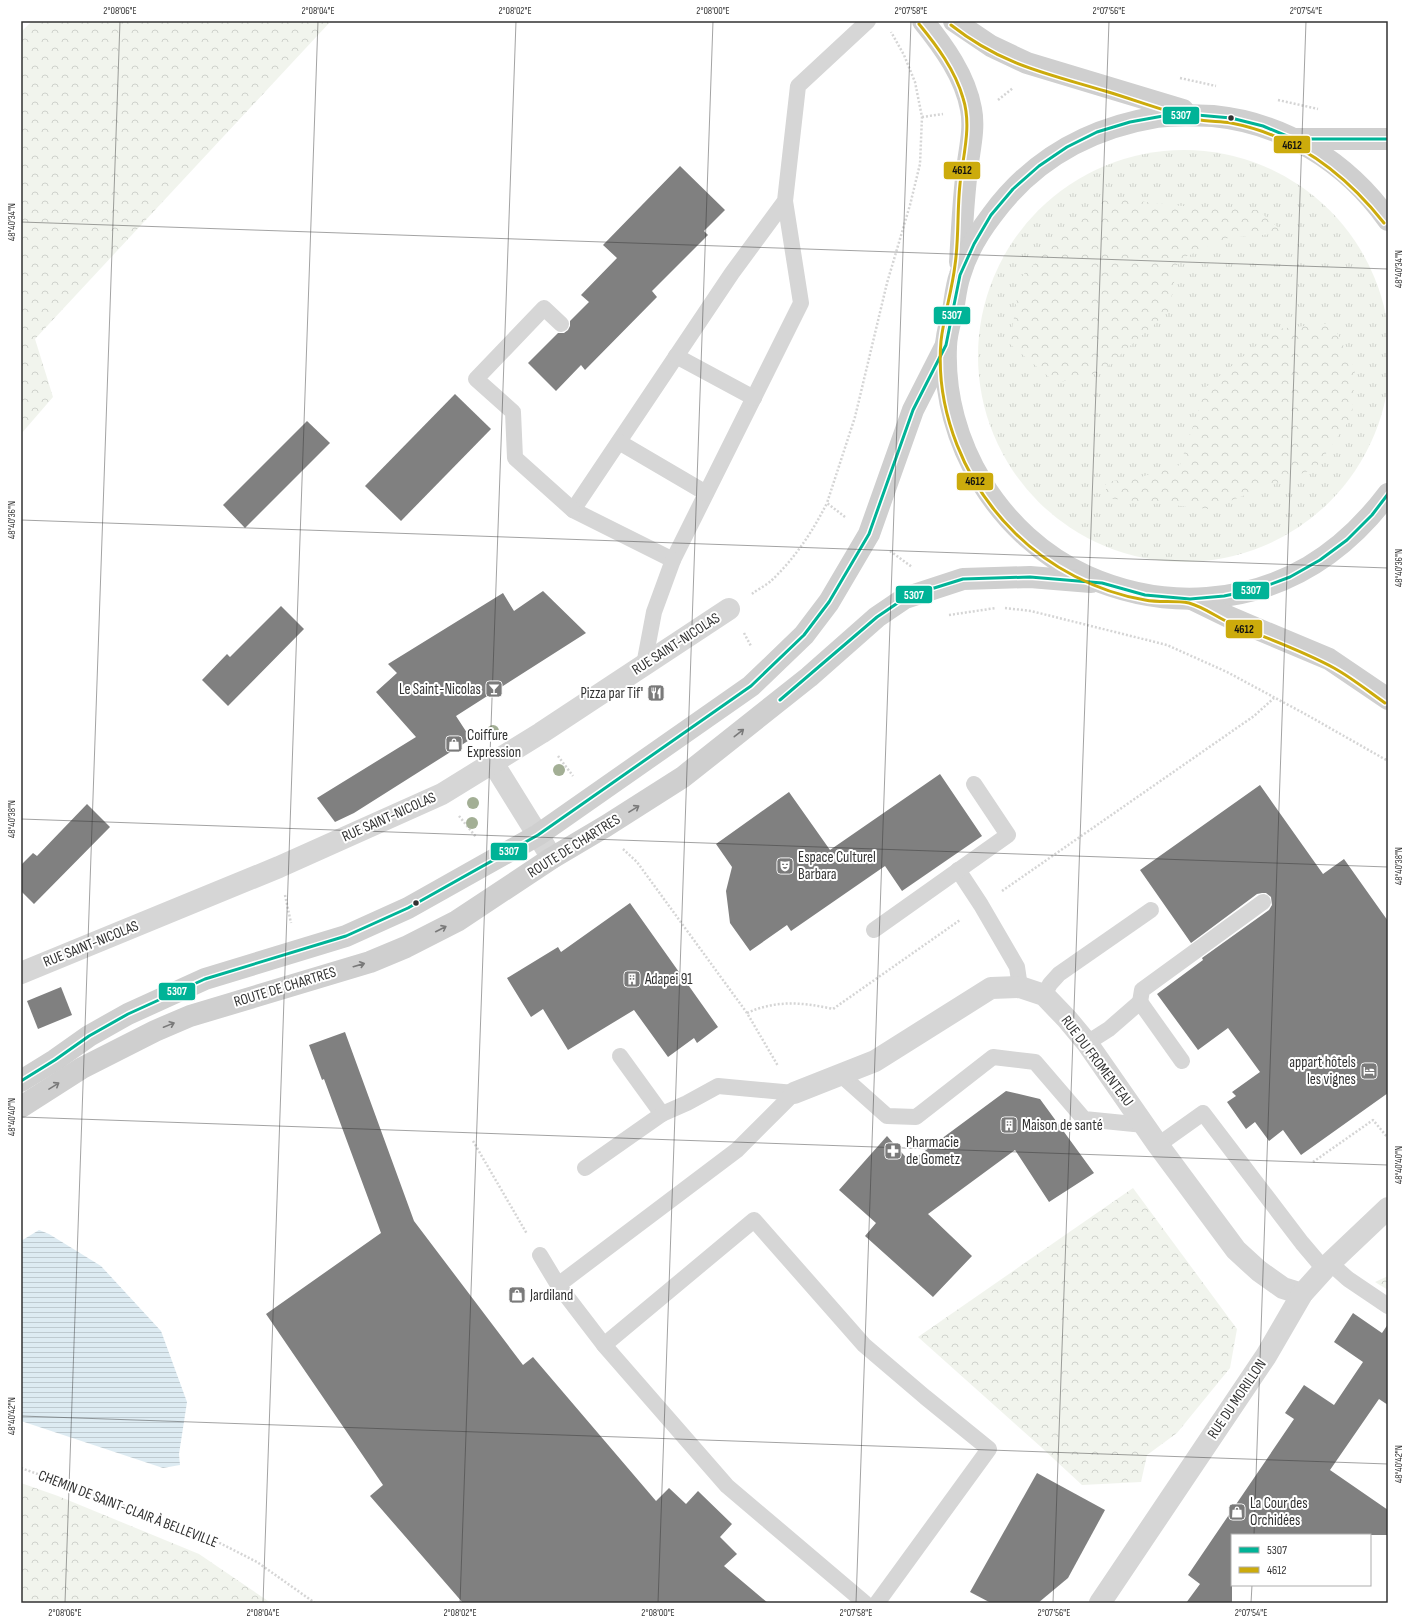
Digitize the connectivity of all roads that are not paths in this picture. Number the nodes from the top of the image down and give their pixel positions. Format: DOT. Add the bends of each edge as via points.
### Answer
graph roads {
  1 [pos="868,21"];
  2 [pos="923,21"];
  3 [pos="954,21"];
  4 [pos="1197,115"];
  5 [pos="1294,139"];
  6 [pos="1388,139"];
  7 [pos="785,201"];
  8 [pos="1388,220"];
  9 [pos="960,275"];
  10 [pos="562,324"];
  11 [pos="946,345"];
  12 [pos="676,356"];
  13 [pos="754,398"];
  14 [pos="619,442"];
  15 [pos="706,493"];
  16 [pos="1388,494"];
  17 [pos="574,510"];
  18 [pos="673,560"];
  19 [pos="1102,583"];
  20 [pos="1190,599"];
  21 [pos="730,609"];
  22 [pos="644,665"];
  23 [pos="1388,699"];
  24 [pos="494,763"];
  25 [pos="974,784"];
  26 [pos="538,835"];
  27 [pos="552,858"];
  28 [pos="958,870"];
  29 [pos="1263,902"];
  30 [pos="1151,910"];
  31 [pos="874,930"];
  32 [pos="21,973"];
  33 [pos="1020,987"];
  34 [pos="1044,995"];
  35 [pos="1140,1002"];
  36 [pos="1087,1044"];
  37 [pos="620,1056"];
  38 [pos="1182,1061"];
  39 [pos="841,1075"];
  40 [pos="21,1081"];
  41 [pos="794,1093"];
  42 [pos="21,1107"];
  43 [pos="662,1114"];
  44 [pos="1144,1125"];
  45 [pos="1158,1145"];
  46 [pos="585,1168"];
  47 [pos="1388,1208"];
  48 [pos="540,1256"];
  49 [pos="1327,1266"];
  50 [pos="558,1285"];
  51 [pos="1302,1294"];
  52 [pos="1388,1306"];
  53 [pos="604,1345"];
  54 [pos="865,1603"];
  55 [pos="877,1603"];
  56 [pos="1100,1603"];
  1 -- 7 [label="lane" via="798,86"];
  2 -- 9 [label="main road" via="942,45 961,78 971,110"];
  3 -- 4 [label="main road" via="991,46 1027,63"];
  4 -- 5 [label="main road" via="1231,118 1263,126"];
  4 -- 9 [label="main road" via="1163,116 1130,122 1098,132 1067,147 1039,166 1013,189 991,215"];
  5 -- 6 [label="main road"];
  5 -- 8 [label="main road" via="1324,156 1352,178"];
  7 -- 12 [label="lane"];
  7 -- 13 [label="lane" via="801,303"];
  9 -- 11 [label="main road"];
  10 -- 17 [label="lane" via="544,308 476,379 513,412 515,458"];
  11 -- 19 [label="main road" via="946,379 952,412 962,444 976,475 995,503 1043,551 1071,569"];
  11 -- 26 [label="main road, ROUTE DE CHARTRES" via="913,410 869,534 829,602 804,635 751,686"];
  12 -- 13 [label="lane"];
  12 -- 14 [label="lane"];
  13 -- 15 [label="lane"];
  14 -- 15 [label="lane"];
  14 -- 17 [label="lane"];
  15 -- 18 [label="lane"];
  16 -- 20 [label="main road" via="1372,515 1347,540 1320,560 1290,576 1258,589"];
  17 -- 18 [label="lane"];
  18 -- 22 [label="lane" via="654,612"];
  19 -- 20 [label="main road" via="1145,595"];
  27 -- 19 [label="main road, ROUTE DE CHARTRES, one-way" via="683,777 809,677 877,617 905,598 963,578 1030,577"];
  20 -- 23 [label="main road" via="1329,659"];
  21 -- 22 [label="street, RUE SAINT-NICOLAS"];
  22 -- 24 [label="street, RUE SAINT-NICOLAS"];
  24 -- 26 [label="street"];
  24 -- 32 [label="street, RUE SAINT-NICOLAS" via="442,794 280,868"];
  25 -- 28 [label="lane" via="1008,835"];
  26 -- 27 [label="street"];
  26 -- 40 [label="main road, ROUTE DE CHARTRES" via="408,908 346,936 205,979 128,1014 89,1036"];
  42 -- 27 [label="main road, ROUTE DE CHARTRES, one-way" via="82,1068 190,1016 370,962 406,947 457,921"];
  28 -- 31 [label="lane"];
  28 -- 33 [label="lane" via="1017,967"];
  29 -- 35 [label="lane" via="1142,990"];
  30 -- 34 [label="lane" via="1059,974"];
  33 -- 34 [label="street, RUE DU FROMENTEAU"];
  33 -- 39 [label="street, RUE DU FROMENTEAU" via="991,988 875,1061"];
  34 -- 36 [label="street, RUE DU FROMENTEAU"];
  35 -- 36 [label="lane"];
  35 -- 38 [label="lane"];
  36 -- 44 [label="street, RUE DU FROMENTEAU"];
  37 -- 43 [label="lane"];
  39 -- 41 [label="street, RUE DU FROMENTEAU"];
  39 -- 44 [label="lane" via="887,1116 916,1117 992,1057 1035,1062 1084,1119"];
  41 -- 43 [label="lane" via="718,1086"];
  41 -- 50 [label="lane" via="737,1150"];
  43 -- 46 [label="lane"];
  44 -- 45 [label="street, RUE DU FROMENTEAU"];
  45 -- 49 [label="lane" via="1203,1113 1302,1243"];
  45 -- 51 [label="street, RUE DU FROMENTEAU" via="1236,1250 1283,1288"];
  47 -- 49 [label="street, RUE DU MORILLON"];
  48 -- 50 [label="lane"];
  49 -- 51 [label="street, RUE DU MORILLON"];
  49 -- 52 [label="lane"];
  50 -- 53 [label="lane"];
  51 -- 56 [label="street, RUE DU MORILLON" via="1266,1356"];
  53 -- 54 [label="lane" via="727,1486"];
  53 -- 55 [label="lane" via="754,1220 864,1345 989,1448"];
}
